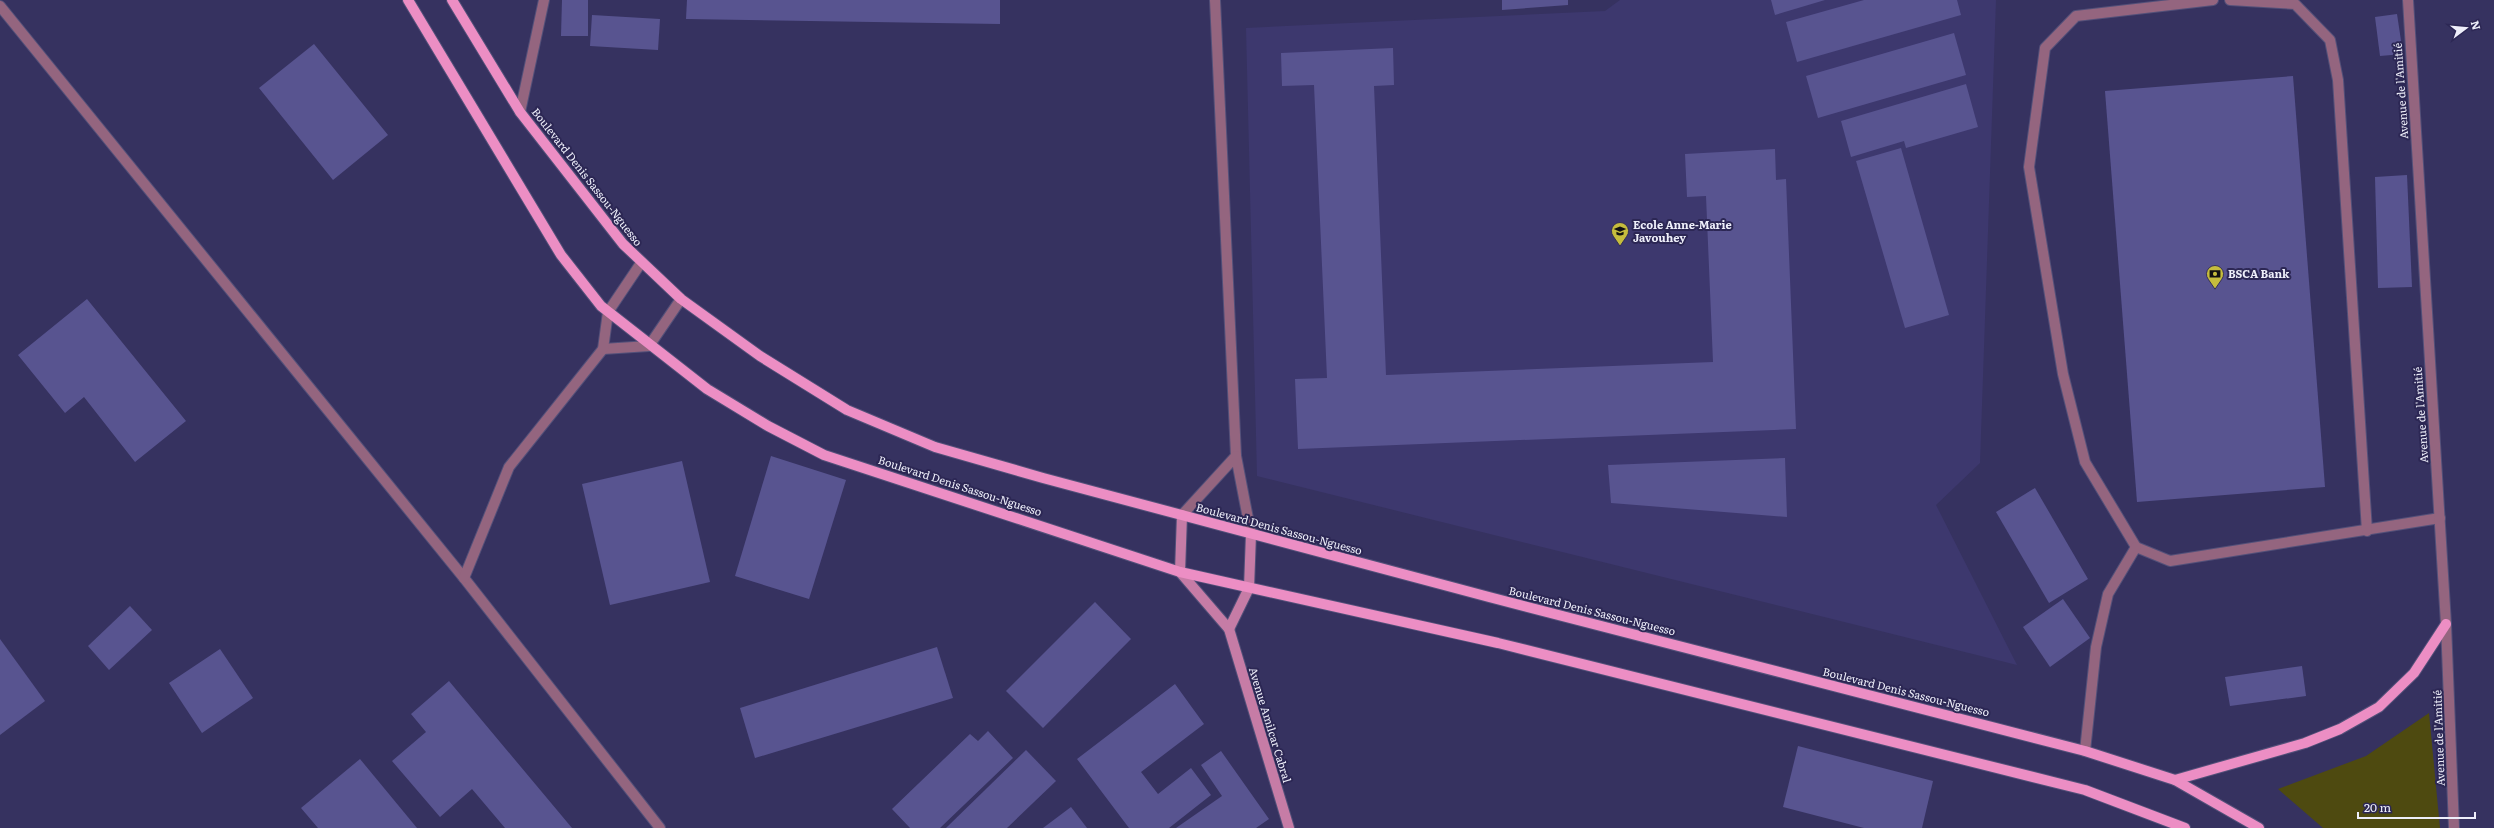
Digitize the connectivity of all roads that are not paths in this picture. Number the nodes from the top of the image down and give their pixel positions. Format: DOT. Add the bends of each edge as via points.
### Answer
graph roads {
  1 [pos="408,0"];
  2 [pos="452,0"];
  3 [pos="544,0"];
  4 [pos="1215,0"];
  5 [pos="2213,0"];
  6 [pos="2230,0"];
  7 [pos="2408,0"];
  8 [pos="2296,2"];
  9 [pos="0,6"];
  10 [pos="520,112"];
  11 [pos="641,263"];
  12 [pos="681,299"];
  13 [pos="608,312"];
  14 [pos="649,346"];
  15 [pos="603,349"];
  16 [pos="1236,456"];
  17 [pos="1182,515"];
  18 [pos="2440,518"];
  19 [pos="2367,530"];
  20 [pos="1251,534"];
  21 [pos="2136,547"];
  22 [pos="1180,572"];
  23 [pos="464,578"];
  24 [pos="1249,588"];
  25 [pos="2446,624"];
  26 [pos="1229,629"];
  27 [pos="2085,751"];
  28 [pos="2175,780"];
  29 [pos="660,828"];
  30 [pos="1289,828"];
  31 [pos="2185,828"];
  32 [pos="2259,828"];
  33 [pos="2454,828"];
  1 -- 13 [label="main road, Boulevard Denis Sassou-Nguesso" via="561,255 580,282"];
  2 -- 10 [label="main road, Boulevard Denis Sassou-Nguesso"];
  3 -- 10 [label="street"];
  4 -- 16 [label="street"];
  5 -- 21 [label="street" via="2076,16 2046,48 2044,55 2029,167 2063,374 2085,462"];
  6 -- 8 [label="street"];
  7 -- 18 [label="street, Avenue de l'Amitié"];
  8 -- 19 [label="street" via="2330,40 2338,80"];
  9 -- 23 [label="street"];
  10 -- 11 [label="main road, Boulevard Denis Sassou-Nguesso" via="623,244"];
  11 -- 12 [label="main road, Boulevard Denis Sassou-Nguesso"];
  11 -- 13 [label="street"];
  12 -- 14 [label="street"];
  12 -- 17 [label="main road, Boulevard Denis Sassou-Nguesso" via="760,356 847,410 935,447"];
  13 -- 14 [label="main road, Boulevard Denis Sassou-Nguesso"];
  13 -- 15 [label="street"];
  14 -- 15 [label="street"];
  14 -- 22 [label="main road, Boulevard Denis Sassou-Nguesso" via="707,389 768,426 824,455"];
  15 -- 23 [label="street" via="509,467"];
  16 -- 17 [label="street"];
  16 -- 20 [label="street"];
  17 -- 20 [label="main road, Boulevard Denis Sassou-Nguesso"];
  17 -- 22 [label="main road"];
  18 -- 19 [label="street"];
  18 -- 25 [label="street, Avenue de l'Amitié"];
  19 -- 21 [label="street" via="2170,561"];
  20 -- 24 [label="main road"];
  20 -- 27 [label="main road, Boulevard Denis Sassou-Nguesso"];
  21 -- 27 [label="street" via="2108,594 2096,647"];
  22 -- 24 [label="main road, Boulevard Denis Sassou-Nguesso"];
  22 -- 26 [label="main road, Avenue Amilcar Cabral"];
  23 -- 29 [label="street"];
  24 -- 26 [label="main road"];
  24 -- 31 [label="main road, Boulevard Denis Sassou-Nguesso" via="1498,643 2085,790"];
  25 -- 28 [label="main road" via="2414,673 2379,707 2340,729 2305,743"];
  25 -- 33 [label="street, Avenue de l'Amitié"];
  26 -- 30 [label="main road, Avenue Amilcar Cabral"];
  27 -- 28 [label="main road, Boulevard Denis Sassou-Nguesso"];
  28 -- 32 [label="main road, Boulevard Denis Sassou-Nguesso"];
}
